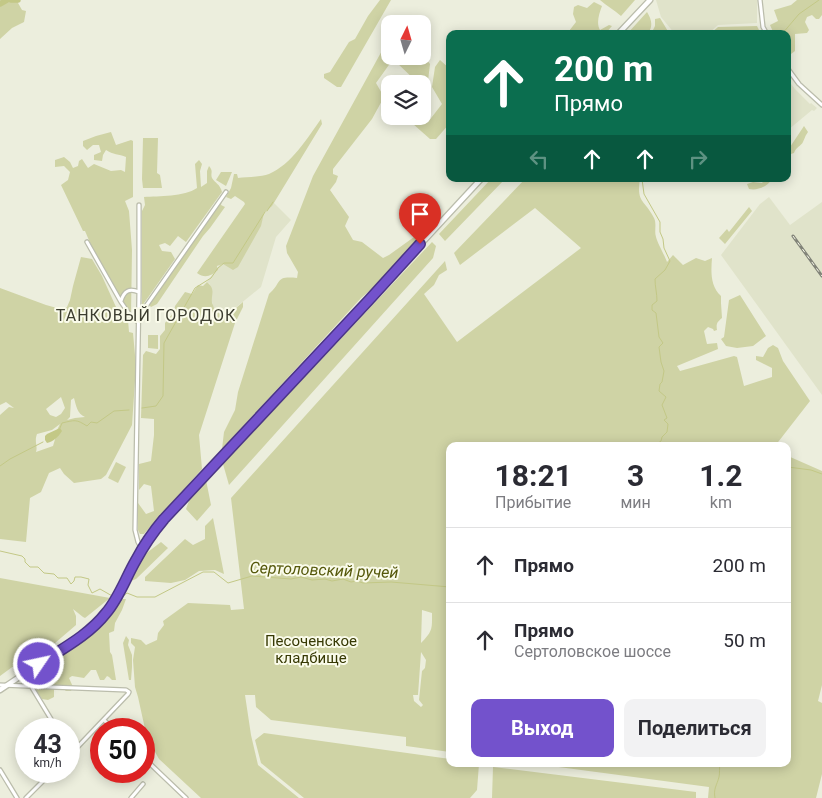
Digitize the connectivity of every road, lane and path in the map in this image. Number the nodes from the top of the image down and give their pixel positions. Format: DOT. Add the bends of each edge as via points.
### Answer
graph roads {
  1 [pos="650,0"];
  2 [pos="760,0"];
  3 [pos="622,30"];
  4 [pos="765,30"];
  5 [pos="791,73"];
  6 [pos="822,105"];
  7 [pos="478,182"];
  8 [pos="226,192"];
  9 [pos="139,205"];
  10 [pos="87,242"];
  11 [pos="139,292"];
  12 [pos="121,302"];
  13 [pos="138,320"];
  14 [pos="142,549"];
  15 [pos="0,685"];
  16 [pos="8,685"];
  17 [pos="31,686"];
  18 [pos="0,690"];
  19 [pos="50,718"];
  20 [pos="106,718"];
  21 [pos="90,734"];
  22 [pos="80,744"];
  23 [pos="155,768"];
  24 [pos="0,770"];
  25 [pos="41,783"];
  26 [pos="143,784"];
  27 [pos="17,798"];
  28 [pos="26,798"];
  29 [pos="131,798"];
  30 [pos="186,798"];
  1 -- 3 [label="main road"];
  2 -- 4 [label="street"];
  5 -- 6 [label="street"];
  7 -- 14 [label="main road" via="167,515"];
  8 -- 13 [label="street"];
  9 -- 11 [label="street"];
  10 -- 12 [label="street"];
  11 -- 12 [label="street" via="125,292"];
  11 -- 13 [label="street"];
  12 -- 13 [label="street" via="132,318"];
  13 -- 14 [label="street" via="135,530"];
  14 -- 16 [label="main road" via="102,619"];
  15 -- 16 [label="street"];
  16 -- 17 [label="street"];
  16 -- 18 [label="main road"];
  17 -- 19 [label="street"];
  17 -- 20 [label="street" via="129,692"];
  21 -- 22 [label="street"];
  23 -- 30 [label="street"];
  24 -- 27 [label="street"];
  25 -- 28 [label="street"];
  26 -- 29 [label="street"];
}
